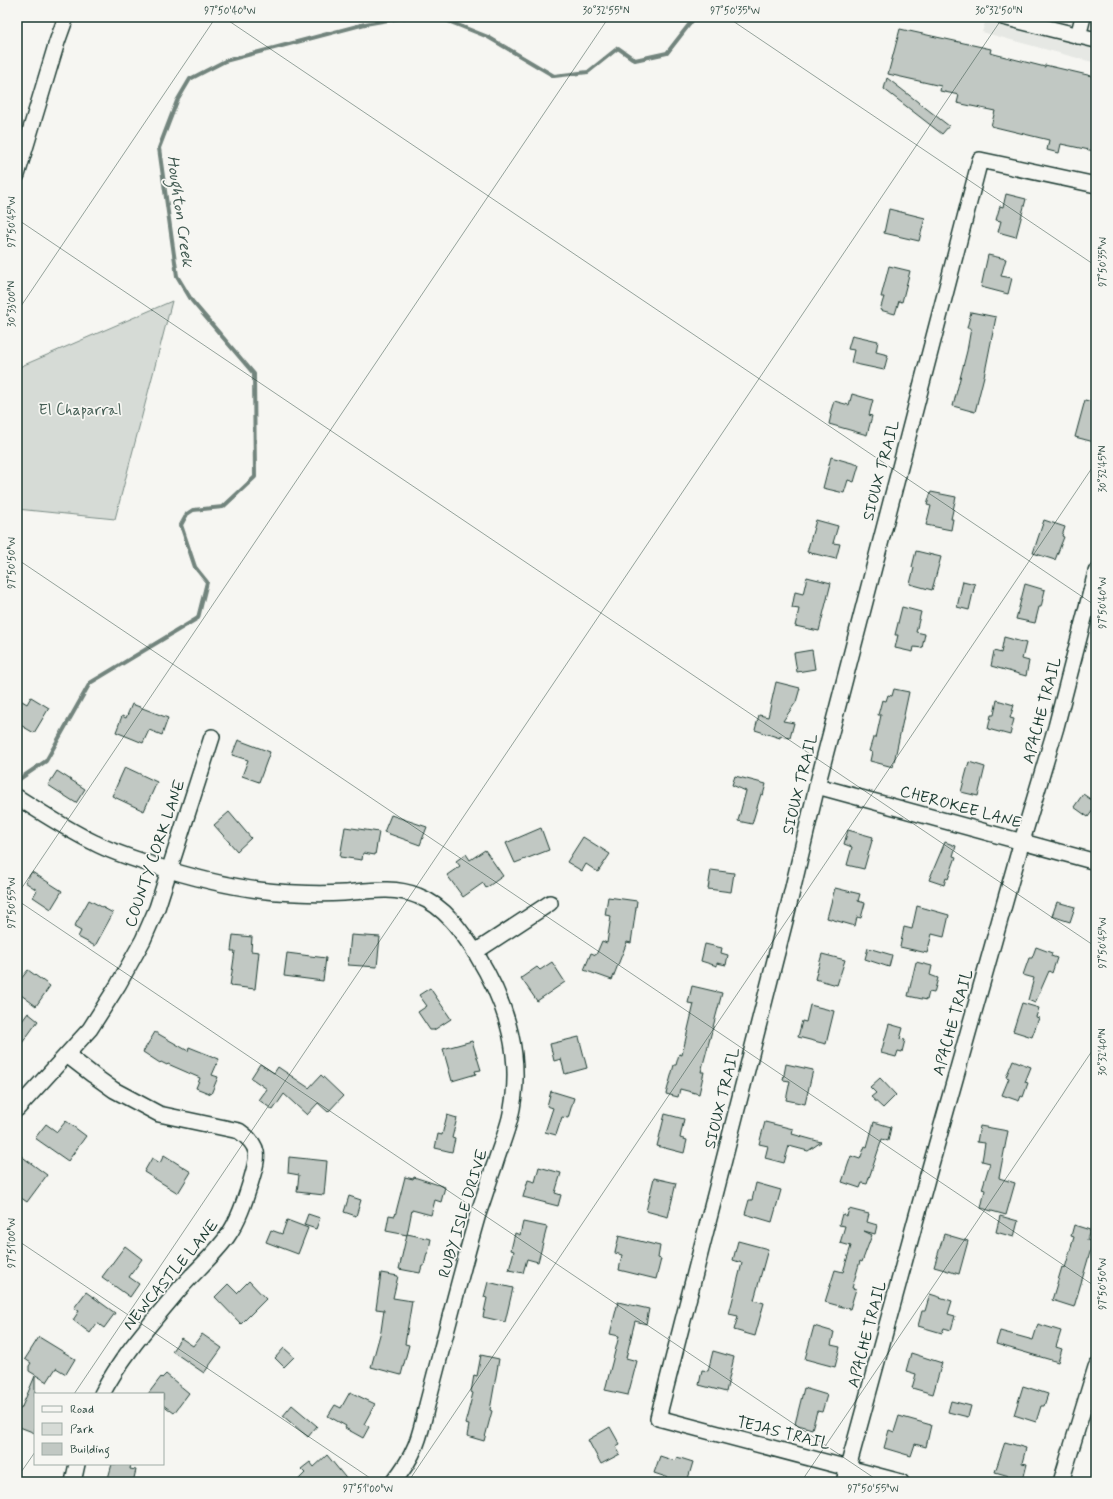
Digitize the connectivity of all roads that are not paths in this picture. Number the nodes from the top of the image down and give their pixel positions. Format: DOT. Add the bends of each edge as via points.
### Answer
graph roads {
  1 [pos="66,17"];
  2 [pos="1003,17"];
  3 [pos="1083,17"];
  4 [pos="1078,36"];
  5 [pos="1096,40"];
  6 [pos="17,175"];
  7 [pos="1096,185"];
  8 [pos="1096,572"];
  9 [pos="212,737"];
  10 [pos="817,786"];
  11 [pos="17,796"];
  12 [pos="1022,841"];
  13 [pos="1096,862"];
  14 [pos="169,870"];
  15 [pos="550,903"];
  16 [pos="475,952"];
  17 [pos="67,1055"];
  18 [pos="17,1109"];
  19 [pos="1096,1367"];
  20 [pos="103,1393"];
  21 [pos="658,1418"];
  22 [pos="77,1465"];
  23 [pos="848,1467"];
  24 [pos="74,1482"];
  25 [pos="393,1482"];
  26 [pos="844,1482"];
  27 [pos="901,1482"];
  28 [pos="1061,1482"];
  1 -- 6 [label="street"];
  2 -- 4 [label="street"];
  3 -- 4 [label="street"];
  4 -- 5 [label="street"];
  7 -- 10 [label="street, SIOUX TRAIL" via="980,160"];
  8 -- 12 [label="street, APACHE TRAIL" via="1056,727"];
  9 -- 14 [label="street, COUNTY CORK LANE"];
  10 -- 12 [label="street, CHEROKEE LANE"];
  10 -- 21 [label="street, SIOUX TRAIL"];
  11 -- 14 [label="street, RUBY ISLE DRIVE" via="95,844"];
  12 -- 13 [label="street, CHEROKEE LANE"];
  12 -- 23 [label="street, APACHE TRAIL"];
  14 -- 16 [label="street, RUBY ISLE DRIVE" via="265,891 332,893 391,890 409,893 432,903 447,914"];
  14 -- 17 [label="street, COUNTY CORK LANE" via="143,940 90,1029"];
  15 -- 16 [label="street"];
  16 -- 25 [label="street, RUBY ISLE DRIVE" via="499,996 510,1030 515,1064 513,1099 506,1133 466,1254 419,1439 405,1468"];
  17 -- 18 [label="street, COUNTY CORK LANE"];
  17 -- 20 [label="street, NEWCASTLE LANE" via="92,1075 159,1114 239,1130 248,1137 256,1150 257,1161 242,1208 227,1236 218,1249 173,1296 117,1368"];
  19 -- 28 [label="street"];
  21 -- 23 [label="street, TEJAS TRAIL"];
  22 -- 24 [label="street"];
  23 -- 26 [label="street, APACHE TRAIL"];
  23 -- 27 [label="street, TEJAS TRAIL"];
}
